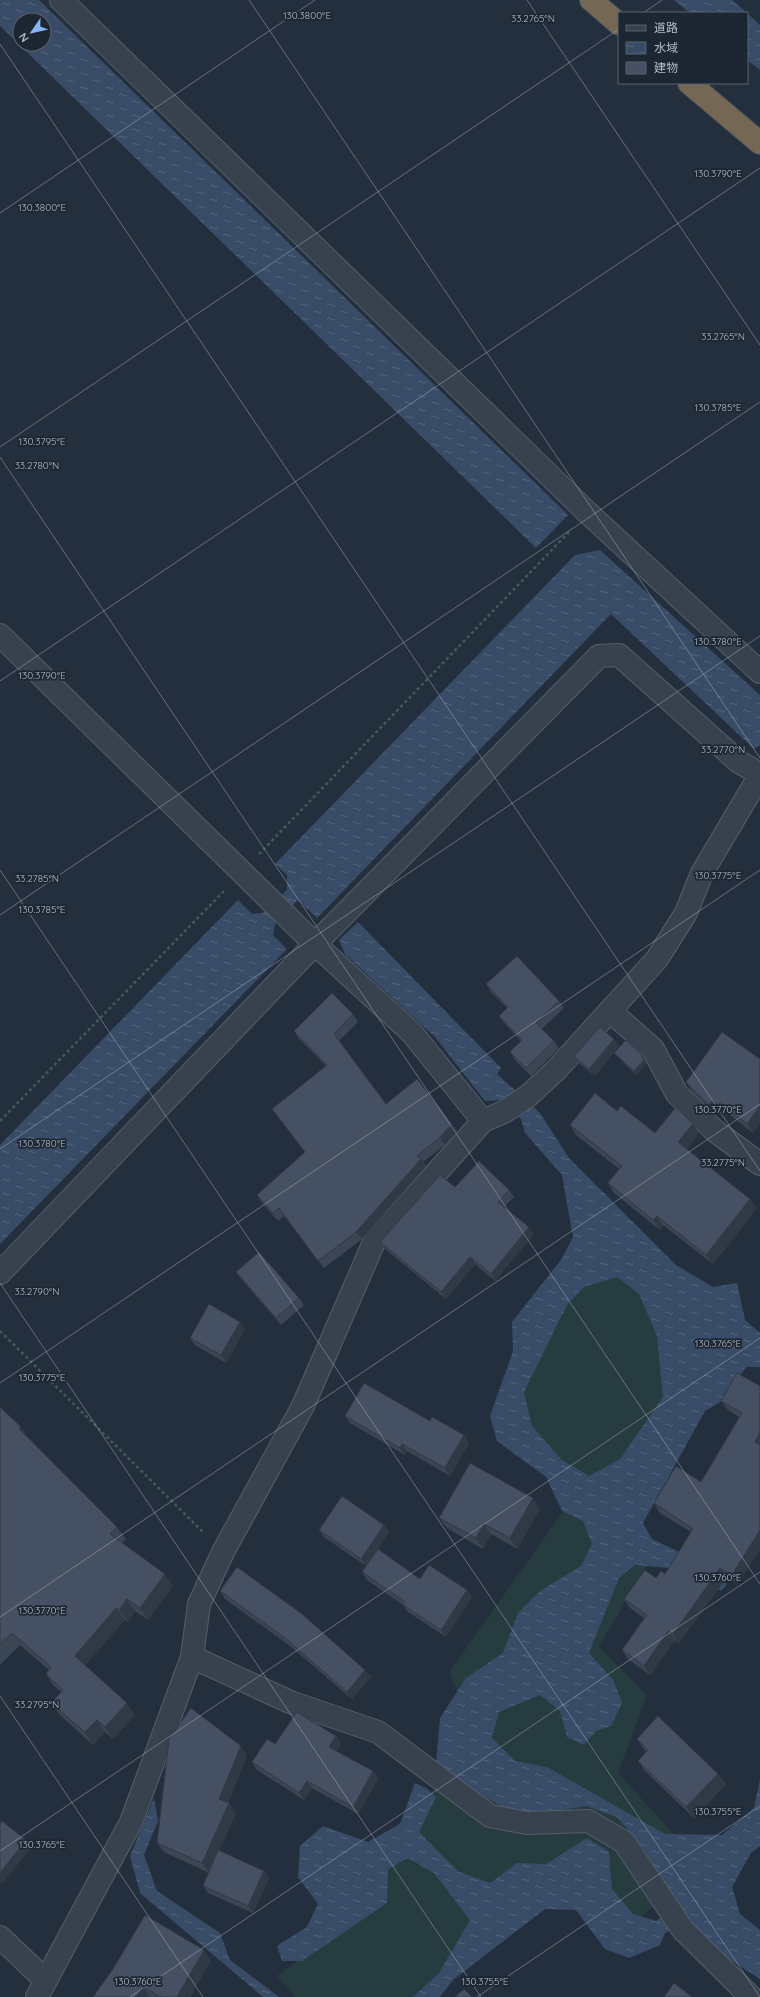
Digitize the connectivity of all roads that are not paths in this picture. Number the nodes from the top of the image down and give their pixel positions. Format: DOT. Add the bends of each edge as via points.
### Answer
graph roads {
  1 [pos="61,0"];
  2 [pos="591,0"];
  3 [pos="618,23"];
  4 [pos="690,84"];
  5 [pos="760,143"];
  6 [pos="0,635"];
  7 [pos="760,672"];
  8 [pos="760,774"];
  9 [pos="315,944"];
  10 [pos="610,1010"];
  11 [pos="483,1121"];
  12 [pos="760,1164"];
  13 [pos="0,1273"];
  14 [pos="192,1657"];
  15 [pos="0,1937"];
  16 [pos="41,1989"];
  17 [pos="751,1997"];
  1 -- 7 [label="street" via="588,513"];
  2 -- 3 [label="highway"];
  4 -- 5 [label="highway"];
  6 -- 9 [label="street"];
  8 -- 9 [label="street" via="739,762 619,655 599,656"];
  8 -- 10 [label="street" via="702,873 682,920 657,959"];
  9 -- 11 [label="street" via="412,1033"];
  9 -- 13 [label="street"];
  10 -- 11 [label="street" via="557,1069 528,1096 504,1112"];
  10 -- 12 [label="street" via="653,1049 677,1094 715,1131"];
  11 -- 14 [label="street" via="374,1242 303,1406 223,1552 199,1604"];
  14 -- 16 [label="street" via="132,1822"];
  14 -- 17 [label="street" via="290,1702 378,1732 490,1816 528,1823 588,1821 624,1842 683,1930"];
  15 -- 16 [label="street"];
}
